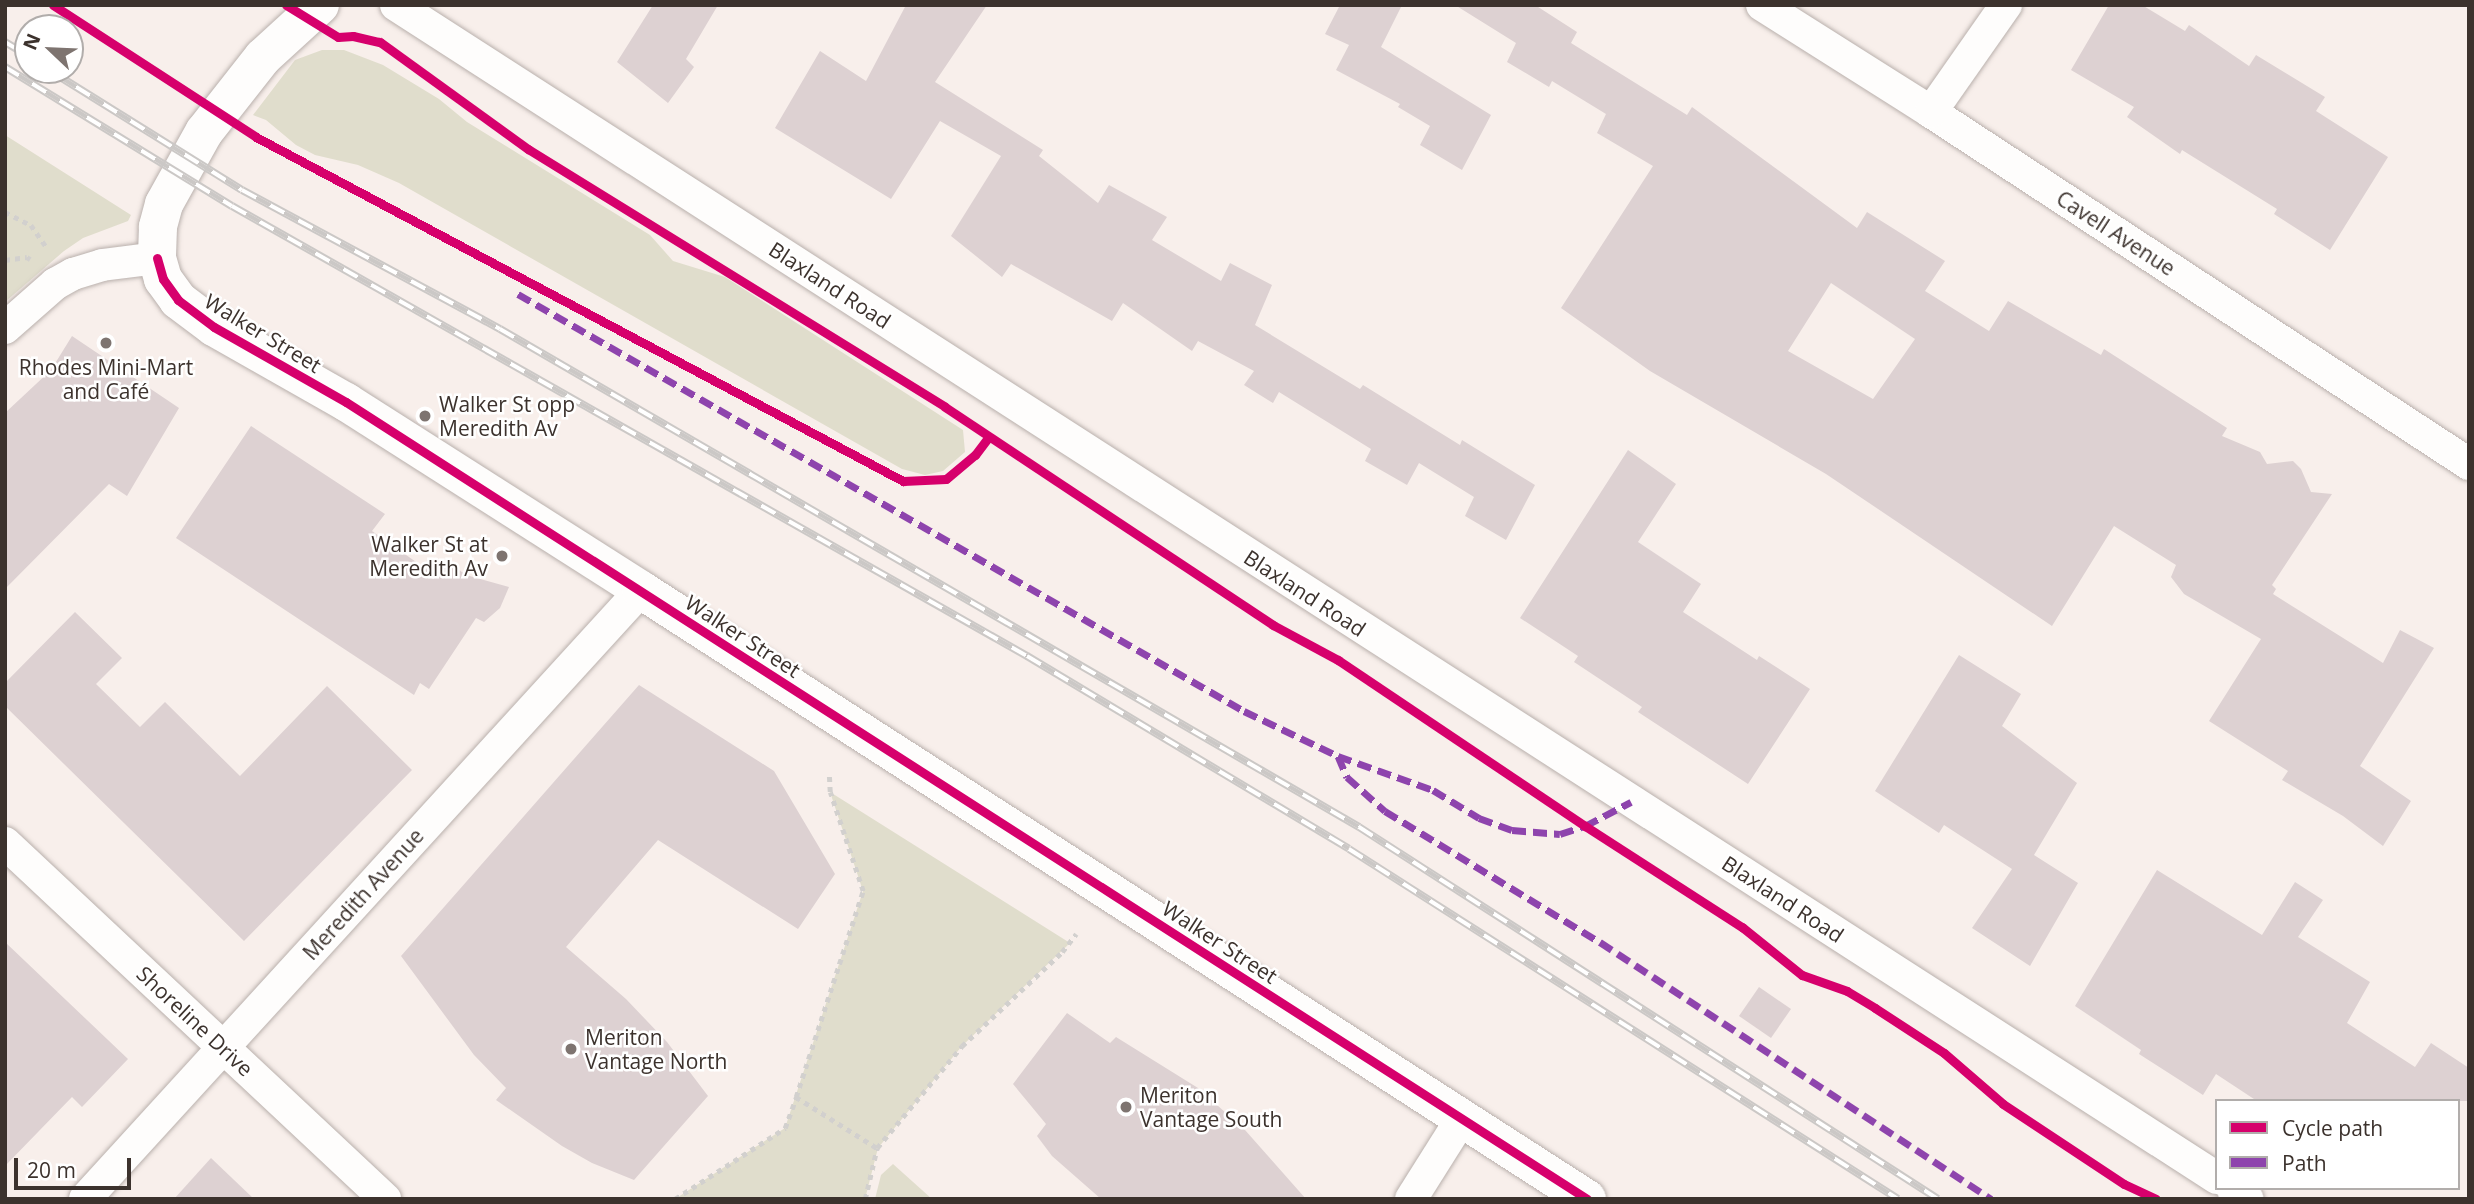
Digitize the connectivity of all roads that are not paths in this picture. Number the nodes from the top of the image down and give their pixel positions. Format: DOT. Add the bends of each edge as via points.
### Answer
graph roads {
  1 [pos="320,5"];
  2 [pos="396,5"];
  3 [pos="1762,5"];
  4 [pos="2006,5"];
  5 [pos="1931,112"];
  6 [pos="157,258"];
  7 [pos="5,328"];
  8 [pos="2469,464"];
  9 [pos="641,590"];
  10 [pos="5,843"];
  11 [pos="224,1047"];
  12 [pos="1462,1118"];
  13 [pos="2215,1177"];
  14 [pos="85,1199"];
  15 [pos="384,1199"];
  16 [pos="1411,1199"];
  17 [pos="1587,1199"];
  1 -- 6 [label="street, Walker Street" via="263,57 204,132 164,204"];
  2 -- 13 [label="street, Blaxland Road"];
  3 -- 5 [label="street, Cavell Avenue"];
  4 -- 5 [label="street"];
  5 -- 8 [label="street, Cavell Avenue"];
  6 -- 7 [label="street" via="73,274"];
  6 -- 9 [label="street, Walker Street" via="163,279 178,300 214,327 346,402"];
  9 -- 11 [label="street, Meredith Avenue"];
  9 -- 12 [label="street, Walker Street"];
  10 -- 11 [label="street, Shoreline Drive"];
  11 -- 14 [label="street, Meredith Avenue"];
  11 -- 15 [label="street, Shoreline Drive"];
  12 -- 16 [label="street"];
  12 -- 17 [label="street, Walker Street"];
}
